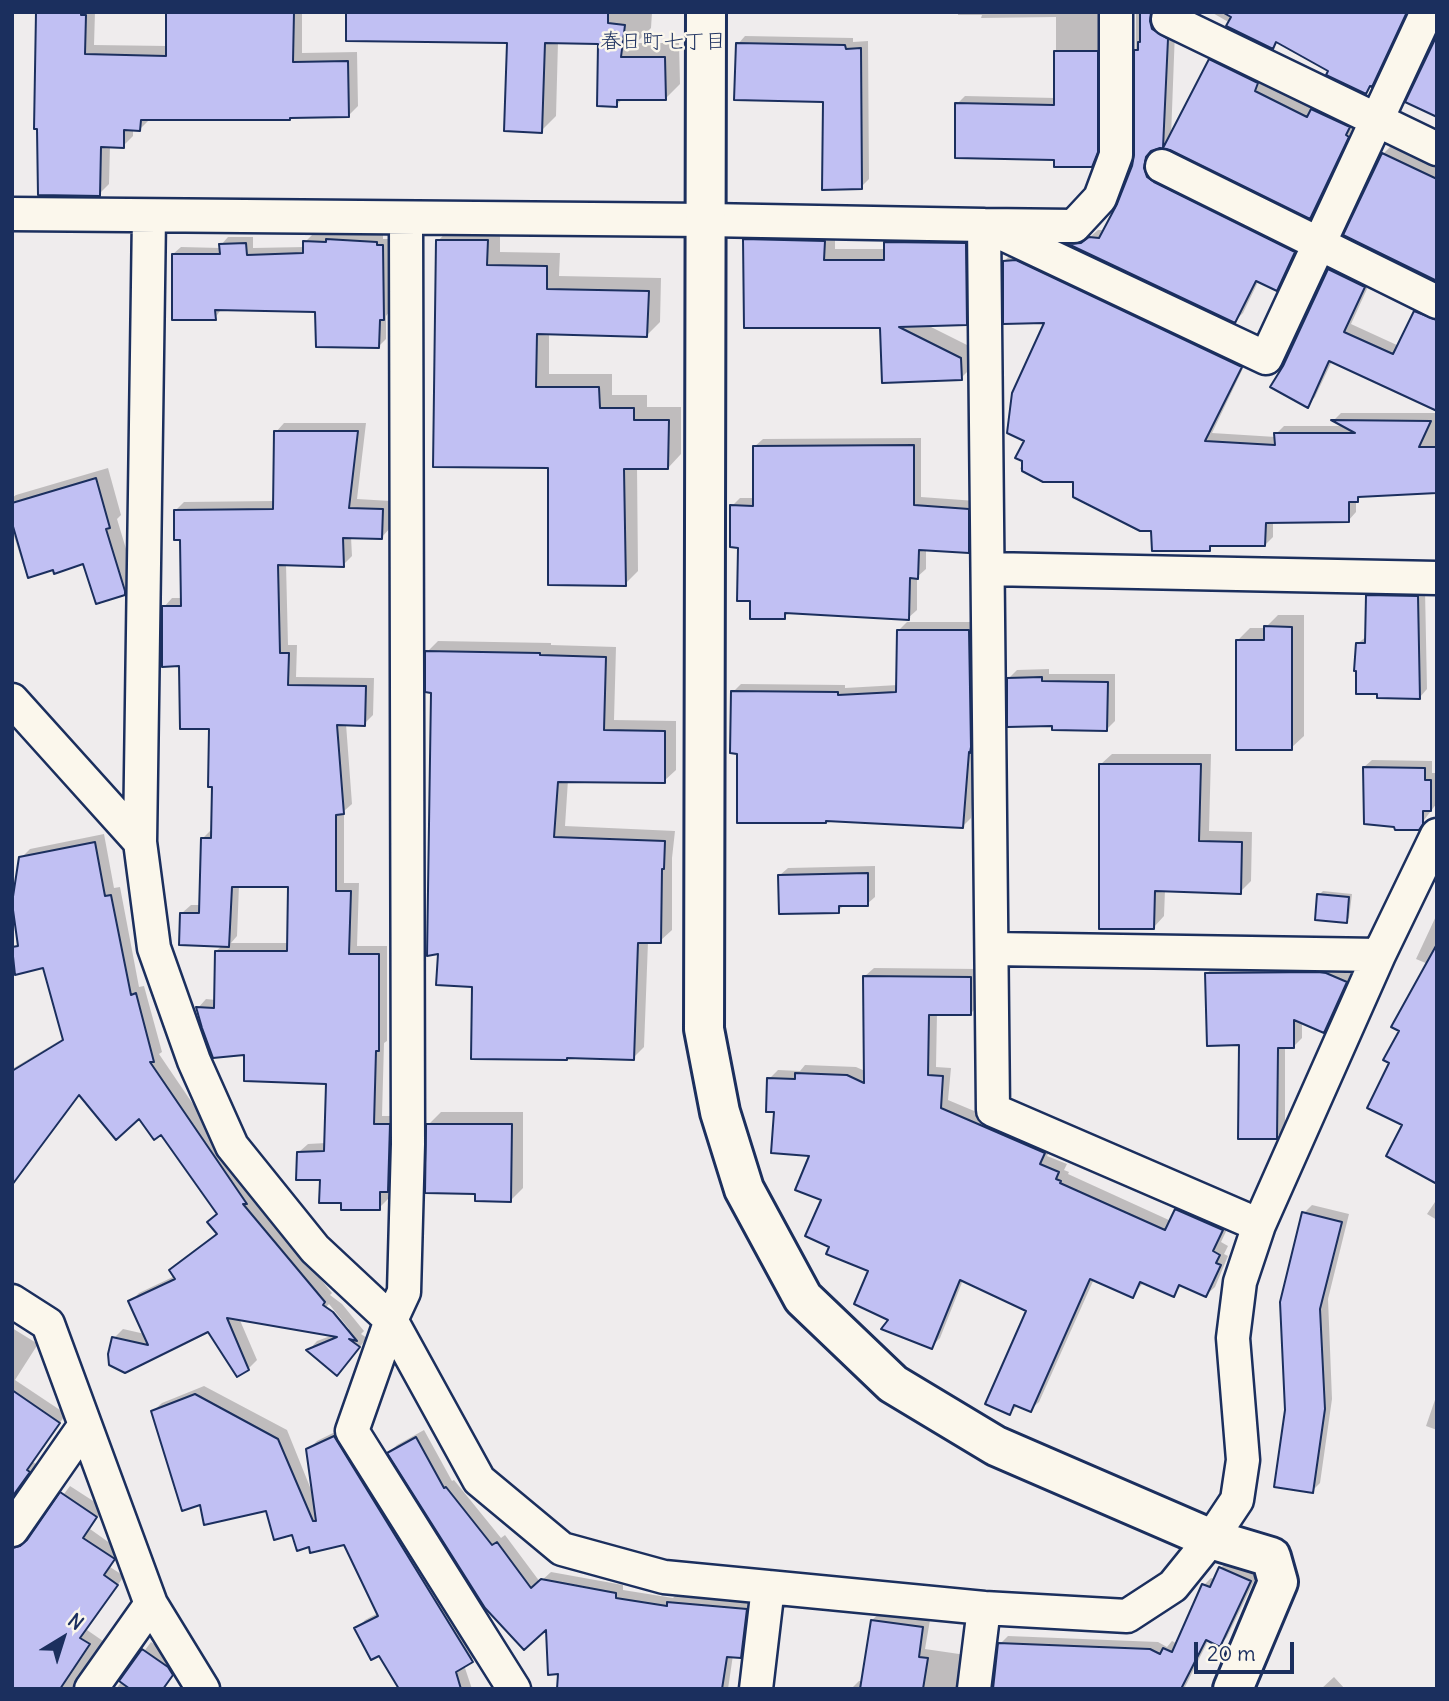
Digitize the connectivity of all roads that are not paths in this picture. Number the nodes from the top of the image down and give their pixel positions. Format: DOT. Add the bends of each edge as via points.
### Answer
graph roads {
  1 [pos="706,12"];
  2 [pos="1116,12"];
  3 [pos="1427,12"];
  4 [pos="1168,19"];
  5 [pos="1376,120"];
  6 [pos="1437,149"];
  7 [pos="1162,166"];
  8 [pos="12,214"];
  9 [pos="149,216"];
  10 [pos="405,218"];
  11 [pos="707,220"];
  12 [pos="984,225"];
  13 [pos="1319,244"];
  14 [pos="1437,302"];
  15 [pos="988,569"];
  16 [pos="1437,578"];
  17 [pos="12,700"];
  18 [pos="1437,835"];
  19 [pos="140,842"];
  20 [pos="993,949"];
  21 [pos="1379,955"];
  22 [pos="1259,1225"];
  23 [pos="12,1301"];
  24 [pos="391,1320"];
  25 [pos="85,1425"];
  26 [pos="12,1530"];
  27 [pos="1211,1539"];
  28 [pos="768,1587"];
  29 [pos="151,1604"];
  30 [pos="984,1608"];
  31 [pos="91,1689"];
  32 [pos="203,1689"];
  33 [pos="514,1689"];
  34 [pos="756,1689"];
  35 [pos="974,1689"];
  36 [pos="1233,1689"];
  1 -- 11 [label="street"];
  2 -- 12 [label="street" via="1116,155 1100,198 1074,226"];
  3 -- 5 [label="street"];
  4 -- 5 [label="street"];
  5 -- 6 [label="street"];
  5 -- 13 [label="street"];
  7 -- 13 [label="street"];
  8 -- 9 [label="street"];
  9 -- 10 [label="street"];
  9 -- 19 [label="street"];
  10 -- 11 [label="street"];
  10 -- 24 [label="street" via="408,1144 404,1292"];
  11 -- 12 [label="street"];
  11 -- 27 [label="street" via="704,1030 720,1112 744,1189 803,1298 893,1384 996,1446"];
  12 -- 13 [label="street" via="1266,358"];
  12 -- 15 [label="street"];
  13 -- 14 [label="street"];
  15 -- 16 [label="street"];
  15 -- 20 [label="street"];
  17 -- 19 [label="street"];
  18 -- 21 [label="street"];
  19 -- 24 [label="street" via="154,948 194,1061 232,1146 315,1249"];
  20 -- 21 [label="street"];
  20 -- 22 [label="street" via="993,1111"];
  21 -- 22 [label="street"];
  22 -- 27 [label="street" via="1240,1282 1233,1338 1244,1460 1237,1500"];
  23 -- 25 [label="street" via="48,1324"];
  24 -- 28 [label="street" via="479,1480 562,1549 664,1577"];
  24 -- 33 [label="street" via="352,1431"];
  25 -- 26 [label="street"];
  25 -- 29 [label="street"];
  27 -- 30 [label="street" via="1173,1586 1127,1616"];
  27 -- 36 [label="street" via="1271,1557 1278,1582"];
  28 -- 30 [label="street"];
  28 -- 34 [label="street"];
  29 -- 31 [label="street"];
  29 -- 32 [label="street"];
  30 -- 35 [label="street"];
}
